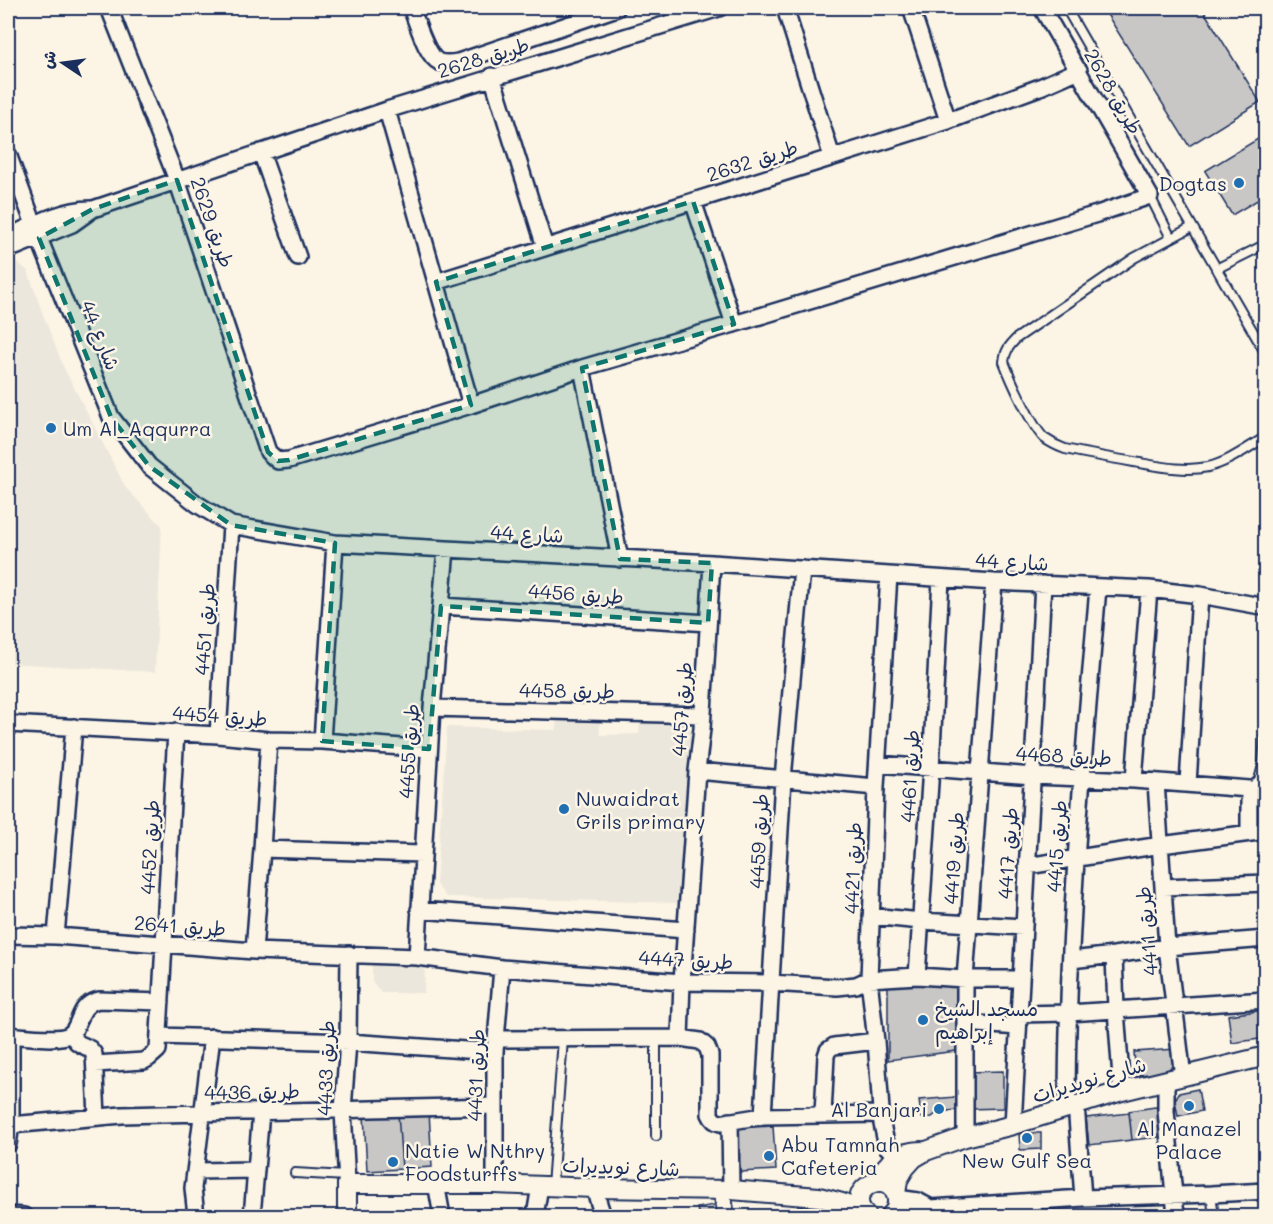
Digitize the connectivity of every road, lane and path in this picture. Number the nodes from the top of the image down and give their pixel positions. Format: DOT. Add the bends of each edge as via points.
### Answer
graph roads {
  1 [pos="112,8"];
  2 [pos="411,8"];
  3 [pos="617,8"];
  4 [pos="718,8"];
  5 [pos="785,8"];
  6 [pos="911,8"];
  7 [pos="1042,8"];
  8 [pos="1066,8"];
  9 [pos="1079,70"];
  10 [pos="492,76"];
  11 [pos="387,110"];
  12 [pos="948,121"];
  13 [pos="261,152"];
  14 [pos="8,154"];
  15 [pos="832,157"];
  16 [pos="177,180"];
  17 [pos="1150,196"];
  18 [pos="693,201"];
  19 [pos="1192,227"];
  20 [pos="37,231"];
  21 [pos="8,237"];
  22 [pos="1171,238"];
  23 [pos="1266,244"];
  24 [pos="545,248"];
  25 [pos="8,250"];
  26 [pos="298,257"];
  27 [pos="1216,269"];
  28 [pos="436,282"];
  29 [pos="734,324"];
  30 [pos="1266,354"];
  31 [pos="582,368"];
  32 [pos="471,405"];
  33 [pos="1266,437"];
  34 [pos="231,525"];
  35 [pos="334,543"];
  36 [pos="446,549"];
  37 [pos="620,559"];
  38 [pos="712,563"];
  39 [pos="802,569"];
  40 [pos="888,575"];
  41 [pos="941,579"];
  42 [pos="994,582"];
  43 [pos="1043,584"];
  44 [pos="1098,588"];
  45 [pos="1149,590"];
  46 [pos="1200,595"];
  47 [pos="441,606"];
  48 [pos="1266,607"];
  49 [pos="708,623"];
  50 [pos="432,708"];
  51 [pos="702,715"];
  52 [pos="1266,717"];
  53 [pos="8,724"];
  54 [pos="74,728"];
  55 [pos="176,732"];
  56 [pos="218,735"];
  57 [pos="269,740"];
  58 [pos="322,741"];
  59 [pos="429,748"];
  60 [pos="878,764"];
  61 [pos="931,768"];
  62 [pos="697,771"];
  63 [pos="980,771"];
  64 [pos="1033,776"];
  65 [pos="783,778"];
  66 [pos="1081,778"];
  67 [pos="1134,780"];
  68 [pos="1156,782"];
  69 [pos="1188,783"];
  70 [pos="876,787"];
  71 [pos="1249,789"];
  72 [pos="1266,831"];
  73 [pos="1249,833"];
  74 [pos="1161,844"];
  75 [pos="262,849"];
  76 [pos="422,854"];
  77 [pos="1075,857"];
  78 [pos="1027,866"];
  79 [pos="1266,883"];
  80 [pos="1163,887"];
  81 [pos="419,910"];
  82 [pos="871,916"];
  83 [pos="921,921"];
  84 [pos="970,924"];
  85 [pos="1023,927"];
  86 [pos="686,930"];
  87 [pos="8,935"];
  88 [pos="56,936"];
  89 [pos="1266,939"];
  90 [pos="165,945"];
  91 [pos="1167,947"];
  92 [pos="254,951"];
  93 [pos="349,954"];
  94 [pos="1114,956"];
  95 [pos="417,957"];
  96 [pos="1071,960"];
  97 [pos="502,968"];
  98 [pos="917,976"];
  99 [pos="869,979"];
  100 [pos="965,979"];
  101 [pos="1020,979"];
  102 [pos="682,982"];
  103 [pos="770,983"];
  104 [pos="1266,1000"];
  105 [pos="161,1002"];
  106 [pos="1174,1005"];
  107 [pos="1116,1011"];
  108 [pos="1069,1013"];
  109 [pos="1018,1020"];
  110 [pos="965,1023"];
  111 [pos="72,1033"];
  112 [pos="9,1036"];
  113 [pos="159,1036"];
  114 [pos="212,1037"];
  115 [pos="656,1037"];
  116 [pos="680,1038"];
  117 [pos="562,1039"];
  118 [pos="876,1041"];
  119 [pos="348,1042"];
  120 [pos="496,1045"];
  121 [pos="1266,1056"];
  122 [pos="95,1064"];
  123 [pos="1174,1079"];
  124 [pos="1122,1091"];
  125 [pos="495,1106"];
  126 [pos="1071,1106"];
  127 [pos="343,1110"];
  128 [pos="261,1112"];
  129 [pos="202,1113"];
  130 [pos="823,1114"];
  131 [pos="881,1114"];
  132 [pos="763,1116"];
  133 [pos="97,1117"];
  134 [pos="730,1121"];
  135 [pos="11,1125"];
  136 [pos="1013,1125"];
  137 [pos="656,1136"];
  138 [pos="965,1137"];
  139 [pos="8,1144"];
  140 [pos="926,1151"];
  141 [pos="898,1156"];
  142 [pos="255,1170"];
  143 [pos="195,1171"];
  144 [pos="295,1173"];
  145 [pos="346,1180"];
  146 [pos="436,1183"];
  147 [pos="495,1184"];
  148 [pos="871,1184"];
  149 [pos="546,1186"];
  150 [pos="594,1188"];
  151 [pos="727,1190"];
  152 [pos="1266,1191"];
  153 [pos="1211,1194"];
  154 [pos="1174,1195"];
  155 [pos="819,1197"];
  156 [pos="1083,1198"];
  157 [pos="1023,1202"];
  158 [pos="899,1208"];
  159 [pos="970,1211"];
  160 [pos="864,1214"];
  161 [pos="8,1215"];
  162 [pos="24,1216"];
  163 [pos="196,1216"];
  164 [pos="252,1216"];
  165 [pos="347,1216"];
  166 [pos="442,1216"];
  167 [pos="535,1216"];
  168 [pos="603,1216"];
  169 [pos="726,1216"];
  170 [pos="1034,1216"];
  171 [pos="1176,1216"];
  172 [pos="1214,1216"];
  1 -- 16 [label="street, طريق 2629"];
  2 -- 3 [label="street" via="430,55 448,64"];
  4 -- 10 [label="street, طريق 2628"];
  5 -- 15 [label="street"];
  6 -- 12 [label="street"];
  7 -- 9 [label="street, طريق 2628"];
  8 -- 19 [label="lane"];
  9 -- 12 [label="street, طريق 2632"];
  9 -- 17 [label="street, طريق 2628"];
  10 -- 11 [label="street, طريق 2628"];
  10 -- 24 [label="street"];
  11 -- 13 [label="street, طريق 2628"];
  11 -- 28 [label="street"];
  12 -- 15 [label="street, طريق 2632"];
  13 -- 16 [label="street, طريق 2628"];
  13 -- 26 [label="street"];
  14 -- 20 [label="street, شارع 44"];
  15 -- 18 [label="street, طريق 2632"];
  16 -- 20 [label="street, طريق 2628" via="93,209 77,209"];
  16 -- 32 [label="street, طريق 2629" via="268,453 278,460 289,460"];
  17 -- 22 [label="lane"];
  17 -- 29 [label="street"];
  18 -- 24 [label="street, طريق 2632"];
  18 -- 29 [label="street"];
  19 -- 22 [label="lane"];
  19 -- 27 [label="lane"];
  20 -- 21 [label="street"];
  20 -- 25 [label="street"];
  20 -- 34 [label="street, شارع 44" via="111,417 149,466"];
  22 -- 33 [label="lane" via="1134,258 1017,338 1005,353 1008,372 1034,424 1054,445 1065,449 1195,469 1222,462"];
  23 -- 27 [label="lane"];
  24 -- 28 [label="street, طريق 2632"];
  27 -- 30 [label="lane"];
  28 -- 32 [label="street"];
  29 -- 31 [label="street"];
  31 -- 32 [label="street"];
  31 -- 37 [label="street"];
  34 -- 35 [label="street, شارع 44"];
  34 -- 56 [label="street, طريق 4451"];
  35 -- 36 [label="street, شارع 44"];
  35 -- 58 [label="street"];
  36 -- 37 [label="street, شارع 44"];
  36 -- 47 [label="street, طريق 4455"];
  37 -- 38 [label="street, شارع 44"];
  38 -- 39 [label="street, شارع 44"];
  38 -- 49 [label="street, طريق 4457"];
  39 -- 40 [label="street, شارع 44"];
  39 -- 65 [label="street, طريق 4459"];
  40 -- 41 [label="street, شارع 44"];
  40 -- 60 [label="street, طريق 4421"];
  41 -- 42 [label="street, شارع 44"];
  41 -- 61 [label="street, طريق 4461"];
  42 -- 43 [label="street, شارع 44"];
  42 -- 63 [label="street, طريق 4419"];
  43 -- 44 [label="street, شارع 44"];
  43 -- 64 [label="street, طريق 4417"];
  44 -- 45 [label="street, شارع 44"];
  44 -- 66 [label="street, طريق 4415"];
  45 -- 46 [label="street, شارع 44"];
  45 -- 67 [label="street"];
  46 -- 48 [label="street, شارع 44"];
  46 -- 69 [label="street"];
  47 -- 49 [label="street, طريق 4456"];
  47 -- 50 [label="street, طريق 4455"];
  49 -- 51 [label="street, طريق 4457"];
  50 -- 51 [label="street, طريق 4458"];
  50 -- 59 [label="street, طريق 4455"];
  51 -- 62 [label="street, طريق 4457"];
  52 -- 71 [label="lane" via="1263,765 1259,780"];
  53 -- 54 [label="street, طريق 4454"];
  54 -- 55 [label="street, طريق 4454"];
  54 -- 88 [label="street"];
  55 -- 56 [label="street, طريق 4454"];
  55 -- 90 [label="street, طريق 4452"];
  56 -- 57 [label="street, طريق 4454"];
  57 -- 58 [label="street, طريق 4454"];
  57 -- 75 [label="street"];
  58 -- 59 [label="street, طريق 4454"];
  59 -- 76 [label="street, طريق 4455"];
  60 -- 61 [label="street, طريق 4468"];
  60 -- 70 [label="street, طريق 4421"];
  61 -- 63 [label="street, طريق 4468"];
  61 -- 83 [label="street, طريق 4461"];
  62 -- 65 [label="street"];
  62 -- 86 [label="street, طريق 4457"];
  63 -- 64 [label="street, طريق 4468"];
  63 -- 84 [label="street, طريق 4419"];
  64 -- 66 [label="street, طريق 4468"];
  64 -- 78 [label="street, طريق 4417"];
  65 -- 70 [label="street"];
  65 -- 103 [label="street, طريق 4459"];
  66 -- 67 [label="street, طريق 4468"];
  66 -- 77 [label="street, طريق 4415"];
  67 -- 68 [label="street, طريق 4468"];
  68 -- 69 [label="street, طريق 4468"];
  68 -- 74 [label="street, طريق 4411"];
  69 -- 71 [label="street, طريق 4468"];
  70 -- 82 [label="street, طريق 4421"];
  71 -- 73 [label="street"];
  72 -- 73 [label="street"];
  73 -- 74 [label="street"];
  74 -- 77 [label="street"];
  74 -- 80 [label="street, طريق 4411"];
  75 -- 76 [label="street"];
  75 -- 92 [label="street"];
  76 -- 81 [label="street, طريق 4455"];
  77 -- 78 [label="street"];
  77 -- 96 [label="street, طريق 4415"];
  78 -- 85 [label="street, طريق 4417"];
  79 -- 80 [label="street"];
  80 -- 91 [label="street, طريق 4411"];
  81 -- 86 [label="street"];
  81 -- 95 [label="street, طريق 4455"];
  82 -- 83 [label="street"];
  82 -- 99 [label="street, طريق 4421"];
  83 -- 84 [label="street"];
  83 -- 98 [label="street, طريق 4461"];
  84 -- 85 [label="street"];
  84 -- 100 [label="street, طريق 4419"];
  85 -- 101 [label="street, طريق 4417"];
  86 -- 102 [label="street, طريق 4457"];
  87 -- 88 [label="street, طريق 2641"];
  88 -- 90 [label="street, طريق 2641"];
  89 -- 91 [label="street"];
  90 -- 92 [label="street, طريق 2641"];
  90 -- 105 [label="street, طريق 4452"];
  91 -- 94 [label="street"];
  91 -- 106 [label="street, طريق 4411"];
  92 -- 93 [label="street, طريق 2641"];
  93 -- 95 [label="street, طريق 4447"];
  93 -- 119 [label="street, طريق 4433"];
  94 -- 96 [label="street"];
  94 -- 107 [label="street"];
  95 -- 97 [label="street, طريق 4447"];
  96 -- 108 [label="street, طريق 4415"];
  97 -- 102 [label="street, طريق 4447"];
  97 -- 120 [label="street, طريق 4431"];
  98 -- 99 [label="street, طريق 4447"];
  98 -- 100 [label="street, طريق 4447"];
  99 -- 103 [label="street, طريق 4447" via="837,987"];
  99 -- 118 [label="street, طريق 4421"];
  100 -- 101 [label="street, طريق 4447"];
  100 -- 110 [label="street, طريق 4419"];
  101 -- 109 [label="street, طريق 4417"];
  102 -- 103 [label="street, طريق 4447"];
  102 -- 116 [label="street, طريق 4457"];
  103 -- 132 [label="street, طريق 4459"];
  104 -- 106 [label="street"];
  105 -- 111 [label="street" via="94,1001 85,1007"];
  105 -- 113 [label="street, طريق 4452"];
  106 -- 107 [label="street"];
  106 -- 123 [label="street, طريق 4411"];
  107 -- 108 [label="street"];
  107 -- 124 [label="street"];
  108 -- 109 [label="street"];
  108 -- 126 [label="street, طريق 4415"];
  109 -- 110 [label="street"];
  109 -- 136 [label="street, طريق 4417"];
  110 -- 138 [label="street, طريق 4419"];
  111 -- 112 [label="street" via="58,1038"];
  111 -- 122 [label="street" via="78,1044 93,1051"];
  112 -- 135 [label="street"];
  113 -- 114 [label="street"];
  113 -- 122 [label="street" via="158,1050 149,1058"];
  114 -- 119 [label="street"];
  114 -- 129 [label="street"];
  115 -- 116 [label="street"];
  115 -- 117 [label="street"];
  115 -- 137 [label="lane"];
  116 -- 134 [label="street" via="700,1041 707,1047 710,1114 717,1122"];
  117 -- 120 [label="street"];
  117 -- 149 [label="lane"];
  118 -- 130 [label="street" via="828,1050"];
  118 -- 131 [label="street, طريق 4421"];
  119 -- 120 [label="street"];
  119 -- 127 [label="street, طريق 4433"];
  120 -- 125 [label="street, طريق 4431"];
  121 -- 123 [label="street, شارع نويديرات"];
  122 -- 133 [label="street"];
  123 -- 124 [label="street, شارع نويديرات"];
  123 -- 154 [label="street, طريق 4411" via="1166,1111"];
  124 -- 126 [label="street, شارع نويديرات"];
  125 -- 127 [label="street, طريق 4436"];
  125 -- 147 [label="street, طريق 4431"];
  126 -- 136 [label="street, شارع نويديرات"];
  126 -- 156 [label="street, طريق 4415"];
  127 -- 128 [label="street, طريق 4436"];
  127 -- 145 [label="street, طريق 4433"];
  128 -- 129 [label="street, طريق 4436"];
  128 -- 142 [label="street"];
  129 -- 133 [label="street, طريق 4436"];
  129 -- 143 [label="street"];
  130 -- 131 [label="street"];
  130 -- 132 [label="street"];
  131 -- 141 [label="street, طريق 4421" via="887,1147"];
  132 -- 134 [label="street"];
  133 -- 135 [label="street, طريق 4436"];
  134 -- 151 [label="street"];
  135 -- 139 [label="street"];
  136 -- 138 [label="street, شارع نويديرات"];
  138 -- 140 [label="street, شارع نويديرات"];
  140 -- 141 [label="street, شارع نويديرات"];
  140 -- 158 [label="street, شارع نويديرات" via="914,1158 898,1180"];
  141 -- 148 [label="street"];
  142 -- 143 [label="street"];
  142 -- 164 [label="street"];
  143 -- 163 [label="street"];
  144 -- 145 [label="lane"];
  145 -- 146 [label="street, شارع نويديرات"];
  145 -- 165 [label="street"];
  146 -- 147 [label="street, شارع نويديرات"];
  146 -- 166 [label="street"];
  147 -- 149 [label="street, شارع نويديرات"];
  148 -- 155 [label="street, شارع نويديرات"];
  148 -- 158 [label="street" via="888,1185"];
  148 -- 160 [label="street" via="860,1196"];
  149 -- 150 [label="street, شارع نويديرات"];
  149 -- 167 [label="street"];
  150 -- 151 [label="street, شارع نويديرات"];
  150 -- 168 [label="street"];
  151 -- 155 [label="street, شارع نويديرات"];
  151 -- 169 [label="street"];
  152 -- 153 [label="street"];
  153 -- 154 [label="street"];
  153 -- 172 [label="lane"];
  154 -- 156 [label="street"];
  154 -- 171 [label="street, طريق 4411"];
  155 -- 160 [label="street, شارع نويديرات"];
  156 -- 157 [label="street"];
  157 -- 159 [label="street"];
  157 -- 170 [label="street"];
  158 -- 159 [label="street" via="918,1202 931,1208"];
  161 -- 162 [label="street"];
}
